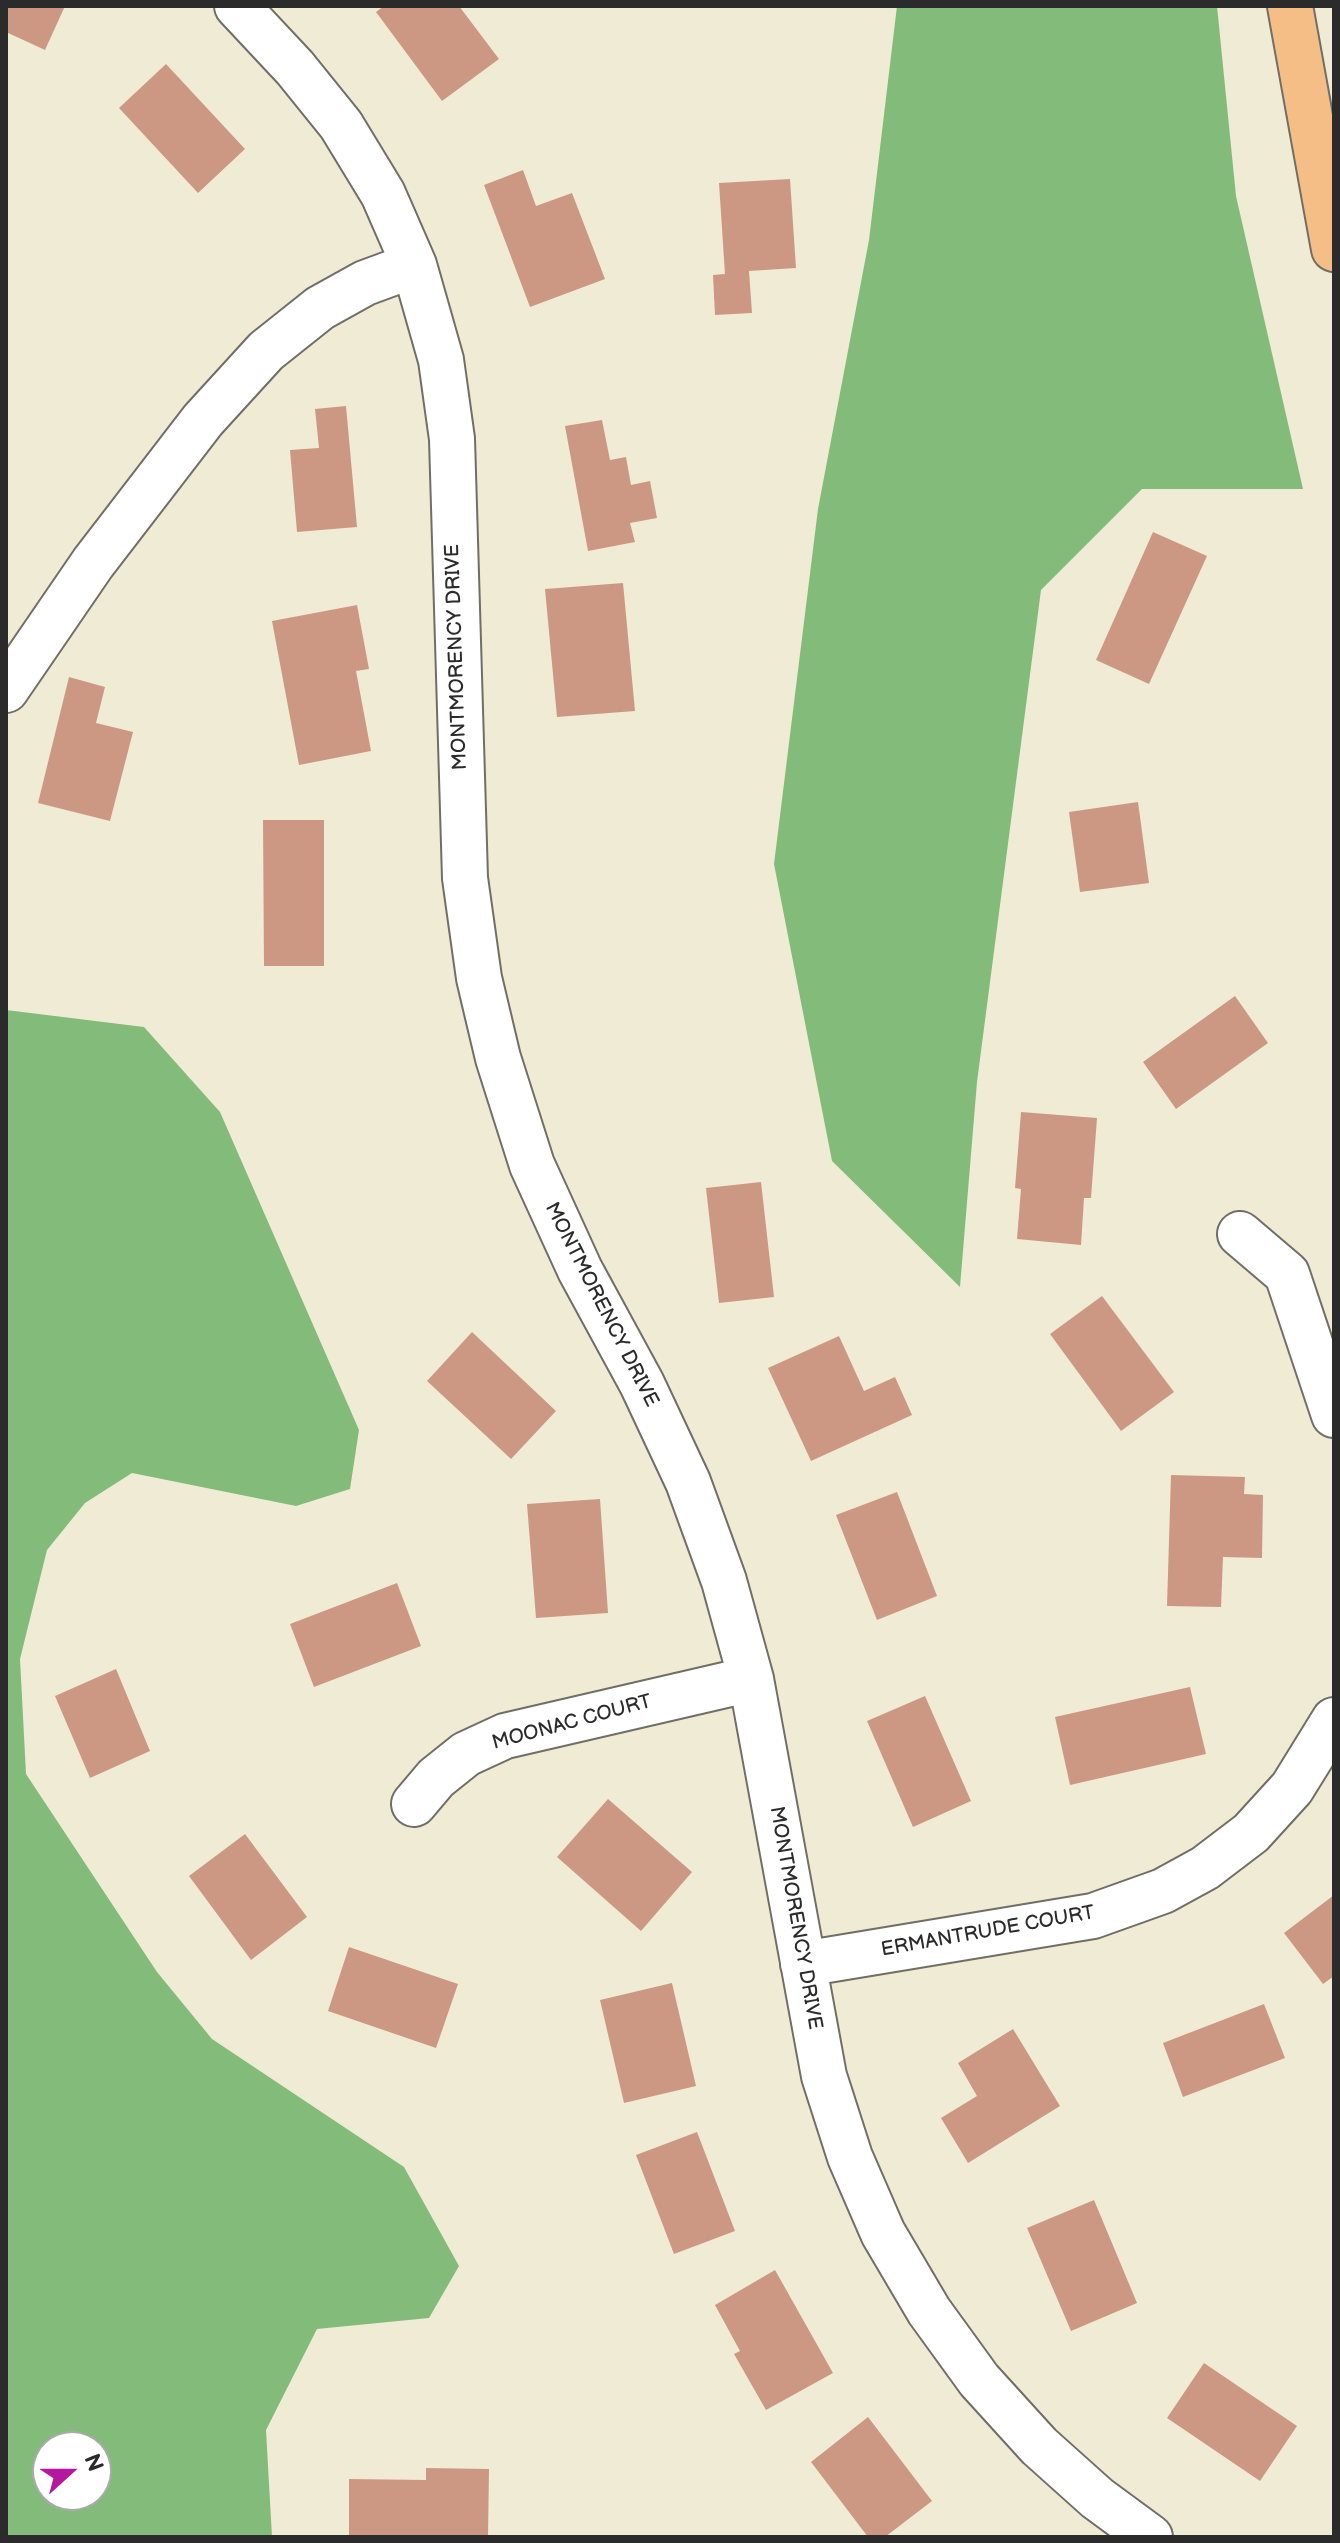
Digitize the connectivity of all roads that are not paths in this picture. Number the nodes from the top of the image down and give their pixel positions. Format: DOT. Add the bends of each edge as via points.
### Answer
graph roads {
  1 [pos="237,6"];
  2 [pos="1290,6"];
  3 [pos="1334,249"];
  4 [pos="414,265"];
  5 [pos="6,690"];
  6 [pos="1240,1234"];
  7 [pos="1334,1415"];
  8 [pos="751,1679"];
  9 [pos="1334,1720"];
  10 [pos="414,1804"];
  11 [pos="803,1964"];
  12 [pos="1150,2537"];
  1 -- 4 [label="street, MONTMORENCY DRIVE" via="341,125 383,194"];
  2 -- 3 [label="highway"];
  4 -- 5 [label="street" via="365,283 320,308 266,351 203,420 93,563"];
  4 -- 8 [label="street, MONTMORENCY DRIVE" via="441,360 452,439 465,878 491,1031 532,1165 688,1482 724,1581"];
  6 -- 7 [label="street" via="1287,1274"];
  8 -- 10 [label="street, MOONAC COURT" via="505,1736 466,1754"];
  8 -- 11 [label="street, MONTMORENCY DRIVE"];
  9 -- 11 [label="street, ERMANTRUDE COURT" via="1292,1788 1251,1833 1163,1891 1093,1916"];
  11 -- 12 [label="street, MONTMORENCY DRIVE" via="824,2076 850,2157 883,2233 929,2311 979,2380 1039,2446"];
}
